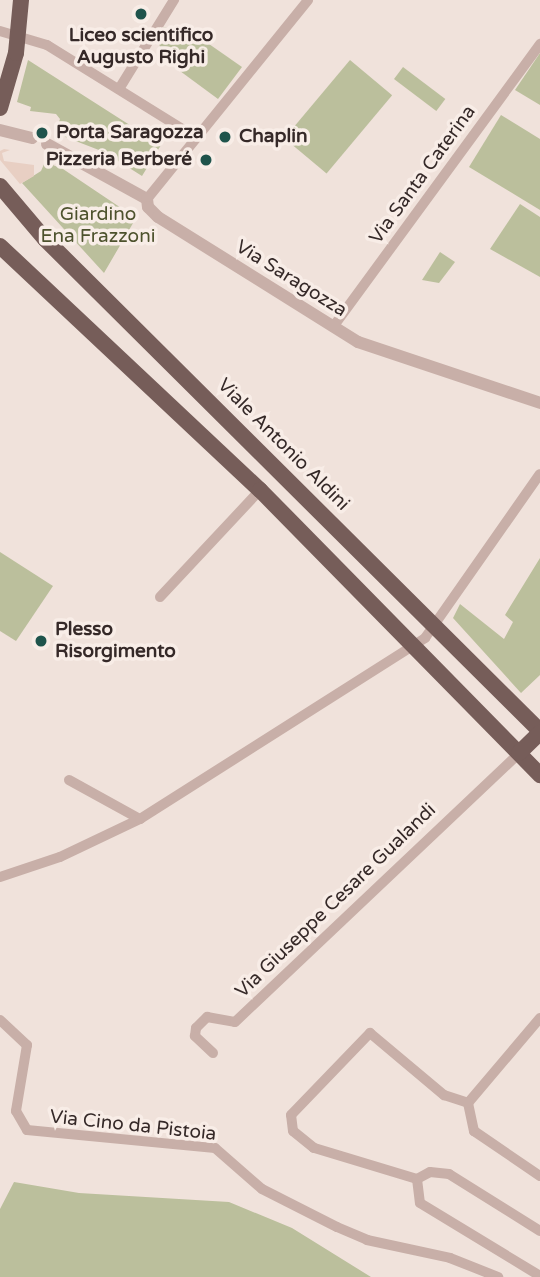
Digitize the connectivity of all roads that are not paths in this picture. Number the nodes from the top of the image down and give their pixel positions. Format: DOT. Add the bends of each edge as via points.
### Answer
graph roads {
  1 [pos="21,0"];
  2 [pos="174,0"];
  3 [pos="308,0"];
  4 [pos="0,31"];
  5 [pos="18,34"];
  6 [pos="540,44"];
  7 [pos="119,89"];
  8 [pos="0,107"];
  9 [pos="0,130"];
  10 [pos="194,136"];
  11 [pos="32,138"];
  12 [pos="47,144"];
  13 [pos="0,186"];
  14 [pos="147,199"];
  15 [pos="0,246"];
  16 [pos="333,327"];
  17 [pos="540,403"];
  18 [pos="540,474"];
  19 [pos="260,489"];
  20 [pos="160,597"];
  21 [pos="436,625"];
  22 [pos="414,645"];
  23 [pos="540,732"];
  24 [pos="519,753"];
  25 [pos="539,771"];
  26 [pos="69,780"];
  27 [pos="140,819"];
  28 [pos="0,877"];
  29 [pos="540,1018"];
  30 [pos="0,1020"];
  31 [pos="213,1053"];
  32 [pos="468,1102"];
  33 [pos="540,1176"];
  34 [pos="417,1179"];
  35 [pos="540,1231"];
  36 [pos="540,1276"];
  37 [pos="498,1277"];
  1 -- 5 [label="main road"];
  2 -- 7 [label="street"];
  3 -- 10 [label="street"];
  4 -- 5 [label="street"];
  5 -- 7 [label="street" via="47,45"];
  5 -- 8 [label="main road"];
  6 -- 16 [label="street, Via Santa Caterina"];
  7 -- 10 [label="street"];
  9 -- 11 [label="street"];
  10 -- 14 [label="street"];
  12 -- 14 [label="street, Via Saragozza"];
  13 -- 21 [label="main road, Viale Antonio Aldini" via="55,248"];
  14 -- 16 [label="street, Via Saragozza" via="158,217"];
  15 -- 19 [label="main road"];
  16 -- 17 [label="street, Via Saragozza" via="384,354"];
  18 -- 21 [label="street"];
  19 -- 20 [label="street"];
  19 -- 22 [label="main road"];
  21 -- 22 [label="street"];
  21 -- 23 [label="main road, Viale Antonio Aldini"];
  22 -- 24 [label="main road"];
  22 -- 27 [label="street"];
  23 -- 24 [label="main road"];
  24 -- 25 [label="main road"];
  24 -- 31 [label="street, Via Giuseppe Cesare Gualandi" via="235,1022 207,1017 195,1028 195,1036"];
  26 -- 27 [label="street"];
  27 -- 28 [label="street" via="60,857"];
  29 -- 32 [label="street"];
  30 -- 37 [label="street, Via Cino da Pistoia" via="27,1045 16,1111 27,1130 215,1148 262,1189 337,1227 367,1240 450,1258"];
  32 -- 33 [label="street" via="474,1131"];
  32 -- 34 [label="street" via="444,1095 370,1033 291,1115 293,1130 314,1148"];
  34 -- 35 [label="street" via="430,1172 449,1174"];
  34 -- 36 [label="street" via="420,1203"];
}
